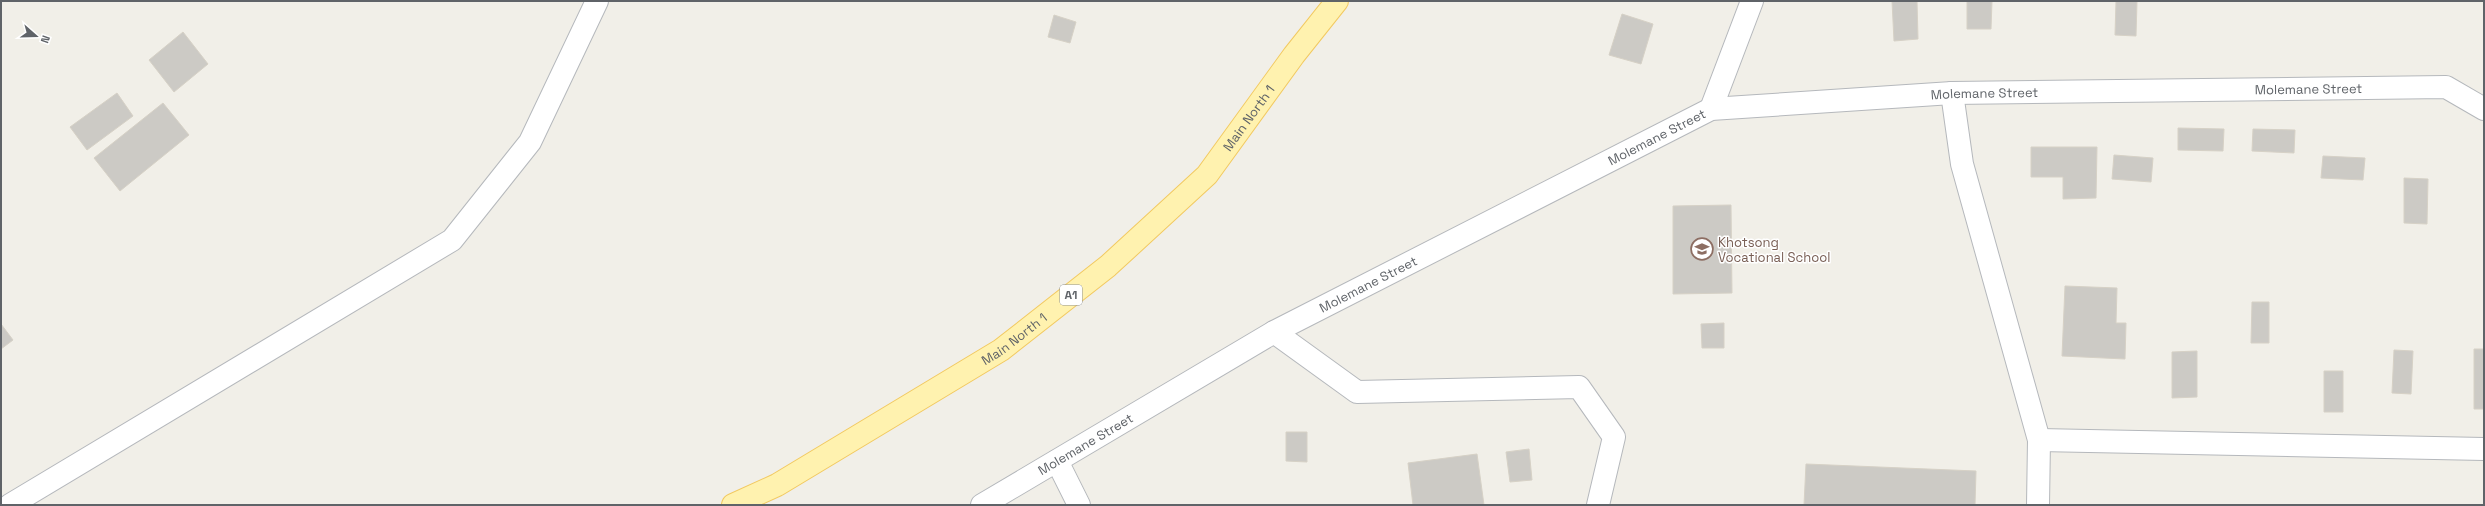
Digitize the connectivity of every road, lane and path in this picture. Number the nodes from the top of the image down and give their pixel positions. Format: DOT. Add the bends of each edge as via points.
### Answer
graph roads {
  1 [pos="597,1"];
  2 [pos="1337,1"];
  3 [pos="1752,1"];
  4 [pos="1952,93"];
  5 [pos="1710,109"];
  6 [pos="2484,109"];
  7 [pos="1274,332"];
  8 [pos="2039,440"];
  9 [pos="2484,448"];
  10 [pos="1057,461"];
  11 [pos="10,505"];
  12 [pos="733,505"];
  13 [pos="982,505"];
  14 [pos="1079,505"];
  15 [pos="1598,505"];
  16 [pos="2038,505"];
  1 -- 11 [label="street" via="530,142 452,240"];
  2 -- 12 [label="main road, Main North 1 / A1" via="1294,55 1207,175 1108,266 1001,350 777,485"];
  3 -- 5 [label="street"];
  4 -- 5 [label="street, Molemane Street"];
  4 -- 6 [label="street, Molemane Street" via="2446,87"];
  4 -- 8 [label="street" via="1962,164"];
  5 -- 7 [label="street, Molemane Street"];
  7 -- 10 [label="street, Molemane Street"];
  7 -- 15 [label="street" via="1357,392 1579,387 1614,437"];
  8 -- 9 [label="street"];
  8 -- 16 [label="street"];
  10 -- 13 [label="street, Molemane Street"];
  10 -- 14 [label="street"];
}
